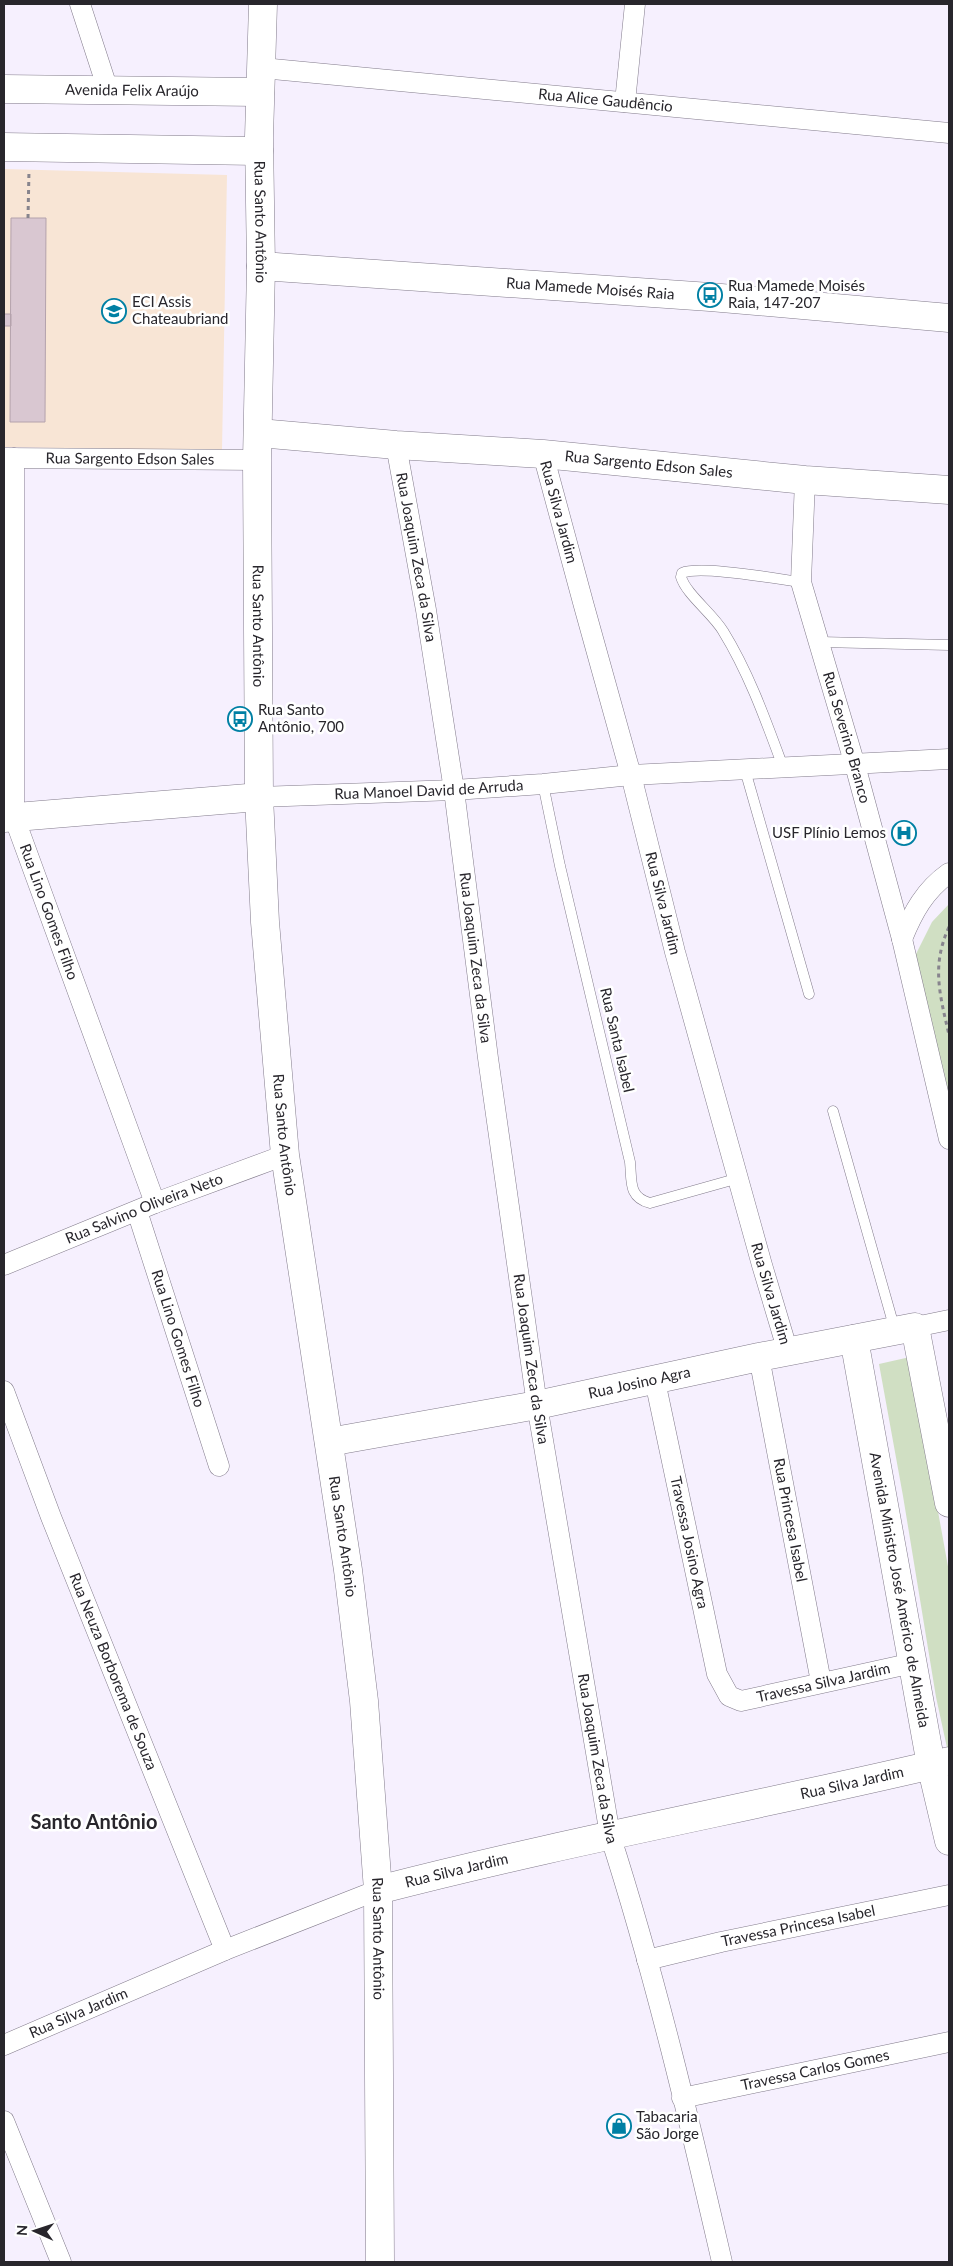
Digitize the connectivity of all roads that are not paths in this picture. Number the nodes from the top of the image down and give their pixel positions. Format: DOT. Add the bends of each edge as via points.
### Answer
graph roads {
  1 [pos="80,4"];
  2 [pos="262,4"];
  3 [pos="635,4"];
  4 [pos="261,80"];
  5 [pos="4,89"];
  6 [pos="108,90"];
  7 [pos="625,102"];
  8 [pos="949,133"];
  9 [pos="15,147"];
  10 [pos="259,151"];
  11 [pos="262,266"];
  12 [pos="949,318"];
  13 [pos="259,433"];
  14 [pos="396,445"];
  15 [pos="543,454"];
  16 [pos="9,458"];
  17 [pos="257,460"];
  18 [pos="805,480"];
  19 [pos="949,490"];
  20 [pos="801,582"];
  21 [pos="820,642"];
  22 [pos="949,645"];
  23 [pos="949,759"];
  24 [pos="855,765"];
  25 [pos="782,767"];
  26 [pos="745,770"];
  27 [pos="631,775"];
  28 [pos="543,784"];
  29 [pos="454,790"];
  30 [pos="259,798"];
  31 [pos="9,817"];
  32 [pos="949,873"];
  33 [pos="902,939"];
  34 [pos="809,994"];
  35 [pos="833,1110"];
  36 [pos="949,1139"];
  37 [pos="285,1155"];
  38 [pos="739,1178"];
  39 [pos="146,1207"];
  40 [pos="4,1265"];
  41 [pos="949,1320"];
  42 [pos="905,1329"];
  43 [pos="854,1339"];
  44 [pos="788,1352"];
  45 [pos="759,1357"];
  46 [pos="655,1381"];
  47 [pos="4,1391"];
  48 [pos="536,1405"];
  49 [pos="329,1442"];
  50 [pos="219,1466"];
  51 [pos="949,1503"];
  52 [pos="913,1663"];
  53 [pos="821,1682"];
  54 [pos="734,1699"];
  55 [pos="940,1763"];
  56 [pos="610,1835"];
  57 [pos="949,1841"];
  58 [pos="378,1890"];
  59 [pos="949,1895"];
  60 [pos="225,1950"];
  61 [pos="647,1960"];
  62 [pos="949,2042"];
  63 [pos="4,2045"];
  64 [pos="682,2098"];
  65 [pos="4,2121"];
  66 [pos="61,2262"];
  67 [pos="380,2262"];
  68 [pos="722,2262"];
  1 -- 6 [label="street"];
  2 -- 4 [label="main road, Rua Santo Antônio"];
  3 -- 7 [label="street"];
  4 -- 6 [label="main road, Avenida Felix Araújo"];
  4 -- 7 [label="street, Rua Alice Gaudêncio"];
  4 -- 10 [label="main road, Rua Santo Antônio"];
  5 -- 6 [label="main road, Avenida Felix Araújo"];
  7 -- 8 [label="street, Rua Alice Gaudêncio"];
  9 -- 10 [label="main road"];
  10 -- 11 [label="main road, Rua Santo Antônio"];
  11 -- 12 [label="main road, Rua Mamede Moisés Raia" via="710,296"];
  11 -- 13 [label="main road, Rua Santo Antônio"];
  13 -- 14 [label="main road, Rua Sargento Edson Sales"];
  13 -- 17 [label="main road, Rua Santo Antônio"];
  14 -- 15 [label="main road, Rua Sargento Edson Sales"];
  14 -- 29 [label="street, Rua Joaquim Zeca da Silva"];
  15 -- 18 [label="main road, Rua Sargento Edson Sales"];
  15 -- 27 [label="street, Rua Silva Jardim"];
  16 -- 17 [label="street, Rua Sargento Edson Sales"];
  16 -- 31 [label="street, Rua Lino Gomes Filho"];
  17 -- 30 [label="main road, Rua Santo Antônio"];
  18 -- 19 [label="main road, Rua Sargento Edson Sales"];
  18 -- 20 [label="street, Rua Severino Branco"];
  20 -- 21 [label="street, Rua Severino Branco"];
  20 -- 25 [label="lane" via="720,571 690,570 682,573 681,577 715,619 737,655 770,730"];
  21 -- 22 [label="lane"];
  21 -- 24 [label="street, Rua Severino Branco"];
  23 -- 24 [label="street, Rua Manoel David de Arruda"];
  24 -- 25 [label="street, Rua Manoel David de Arruda"];
  24 -- 33 [label="street, Rua Severino Branco"];
  25 -- 26 [label="street, Rua Manoel David de Arruda"];
  26 -- 27 [label="street, Rua Manoel David de Arruda"];
  26 -- 34 [label="lane"];
  27 -- 28 [label="street, Rua Manoel David de Arruda"];
  27 -- 38 [label="street, Rua Silva Jardim" via="675,952"];
  28 -- 29 [label="street, Rua Manoel David de Arruda"];
  28 -- 38 [label="lane, Rua Santa Isabel" via="626,1143 634,1194 650,1203"];
  29 -- 30 [label="street, Rua Manoel David de Arruda"];
  29 -- 48 [label="street, Rua Joaquim Zeca da Silva"];
  30 -- 31 [label="main road, Rua Manoel David de Arruda"];
  30 -- 37 [label="main road, Rua Santo Antônio" via="265,922"];
  31 -- 39 [label="street, Rua Lino Gomes Filho"];
  32 -- 33 [label="street" via="922,898"];
  33 -- 36 [label="street, Rua Severino Branco"];
  35 -- 42 [label="lane"];
  37 -- 39 [label="street, Rua Salvino Oliveira Neto"];
  37 -- 49 [label="main road, Rua Santo Antônio"];
  38 -- 44 [label="street, Rua Silva Jardim"];
  39 -- 40 [label="street, Rua Salvino Oliveira Neto"];
  39 -- 50 [label="street, Rua Lino Gomes Filho"];
  41 -- 42 [label="street, Rua Josino Agra"];
  42 -- 43 [label="main road, Rua Josino Agra"];
  42 -- 51 [label="main road"];
  43 -- 44 [label="main road, Rua Josino Agra"];
  43 -- 52 [label="main road, Avenida Ministro José Américo de Almeida"];
  44 -- 45 [label="main road, Rua Josino Agra"];
  45 -- 46 [label="main road, Rua Josino Agra"];
  45 -- 53 [label="street, Rua Princesa Isabel"];
  46 -- 48 [label="main road, Rua Josino Agra"];
  46 -- 54 [label="street, Travessa Josino Agra" via="718,1674 724,1690"];
  47 -- 60 [label="street, Rua Neuza Borborema de Souza" via="51,1517"];
  48 -- 49 [label="main road, Rua Josino Agra"];
  48 -- 56 [label="street, Rua Joaquim Zeca da Silva"];
  49 -- 58 [label="main road, Rua Santo Antônio" via="364,1701"];
  52 -- 53 [label="street, Travessa Silva Jardim"];
  52 -- 55 [label="main road, Avenida Ministro José Américo de Almeida"];
  53 -- 54 [label="street, Travessa Silva Jardim" via="741,1701"];
  55 -- 56 [label="main road, Rua Silva Jardim"];
  55 -- 57 [label="main road, Avenida Ministro José Américo de Almeida"];
  56 -- 58 [label="main road, Rua Silva Jardim"];
  56 -- 61 [label="street, Rua Joaquim Zeca da Silva"];
  58 -- 60 [label="street, Rua Silva Jardim"];
  58 -- 67 [label="main road, Rua Santo Antônio"];
  59 -- 61 [label="street, Travessa Princesa Isabel"];
  60 -- 63 [label="street, Rua Silva Jardim"];
  61 -- 64 [label="street, Rua Joaquim Zeca da Silva"];
  62 -- 64 [label="street, Travessa Carlos Gomes"];
  64 -- 68 [label="street, Rua Joaquim Zeca da Silva"];
  65 -- 66 [label="street"];
}
